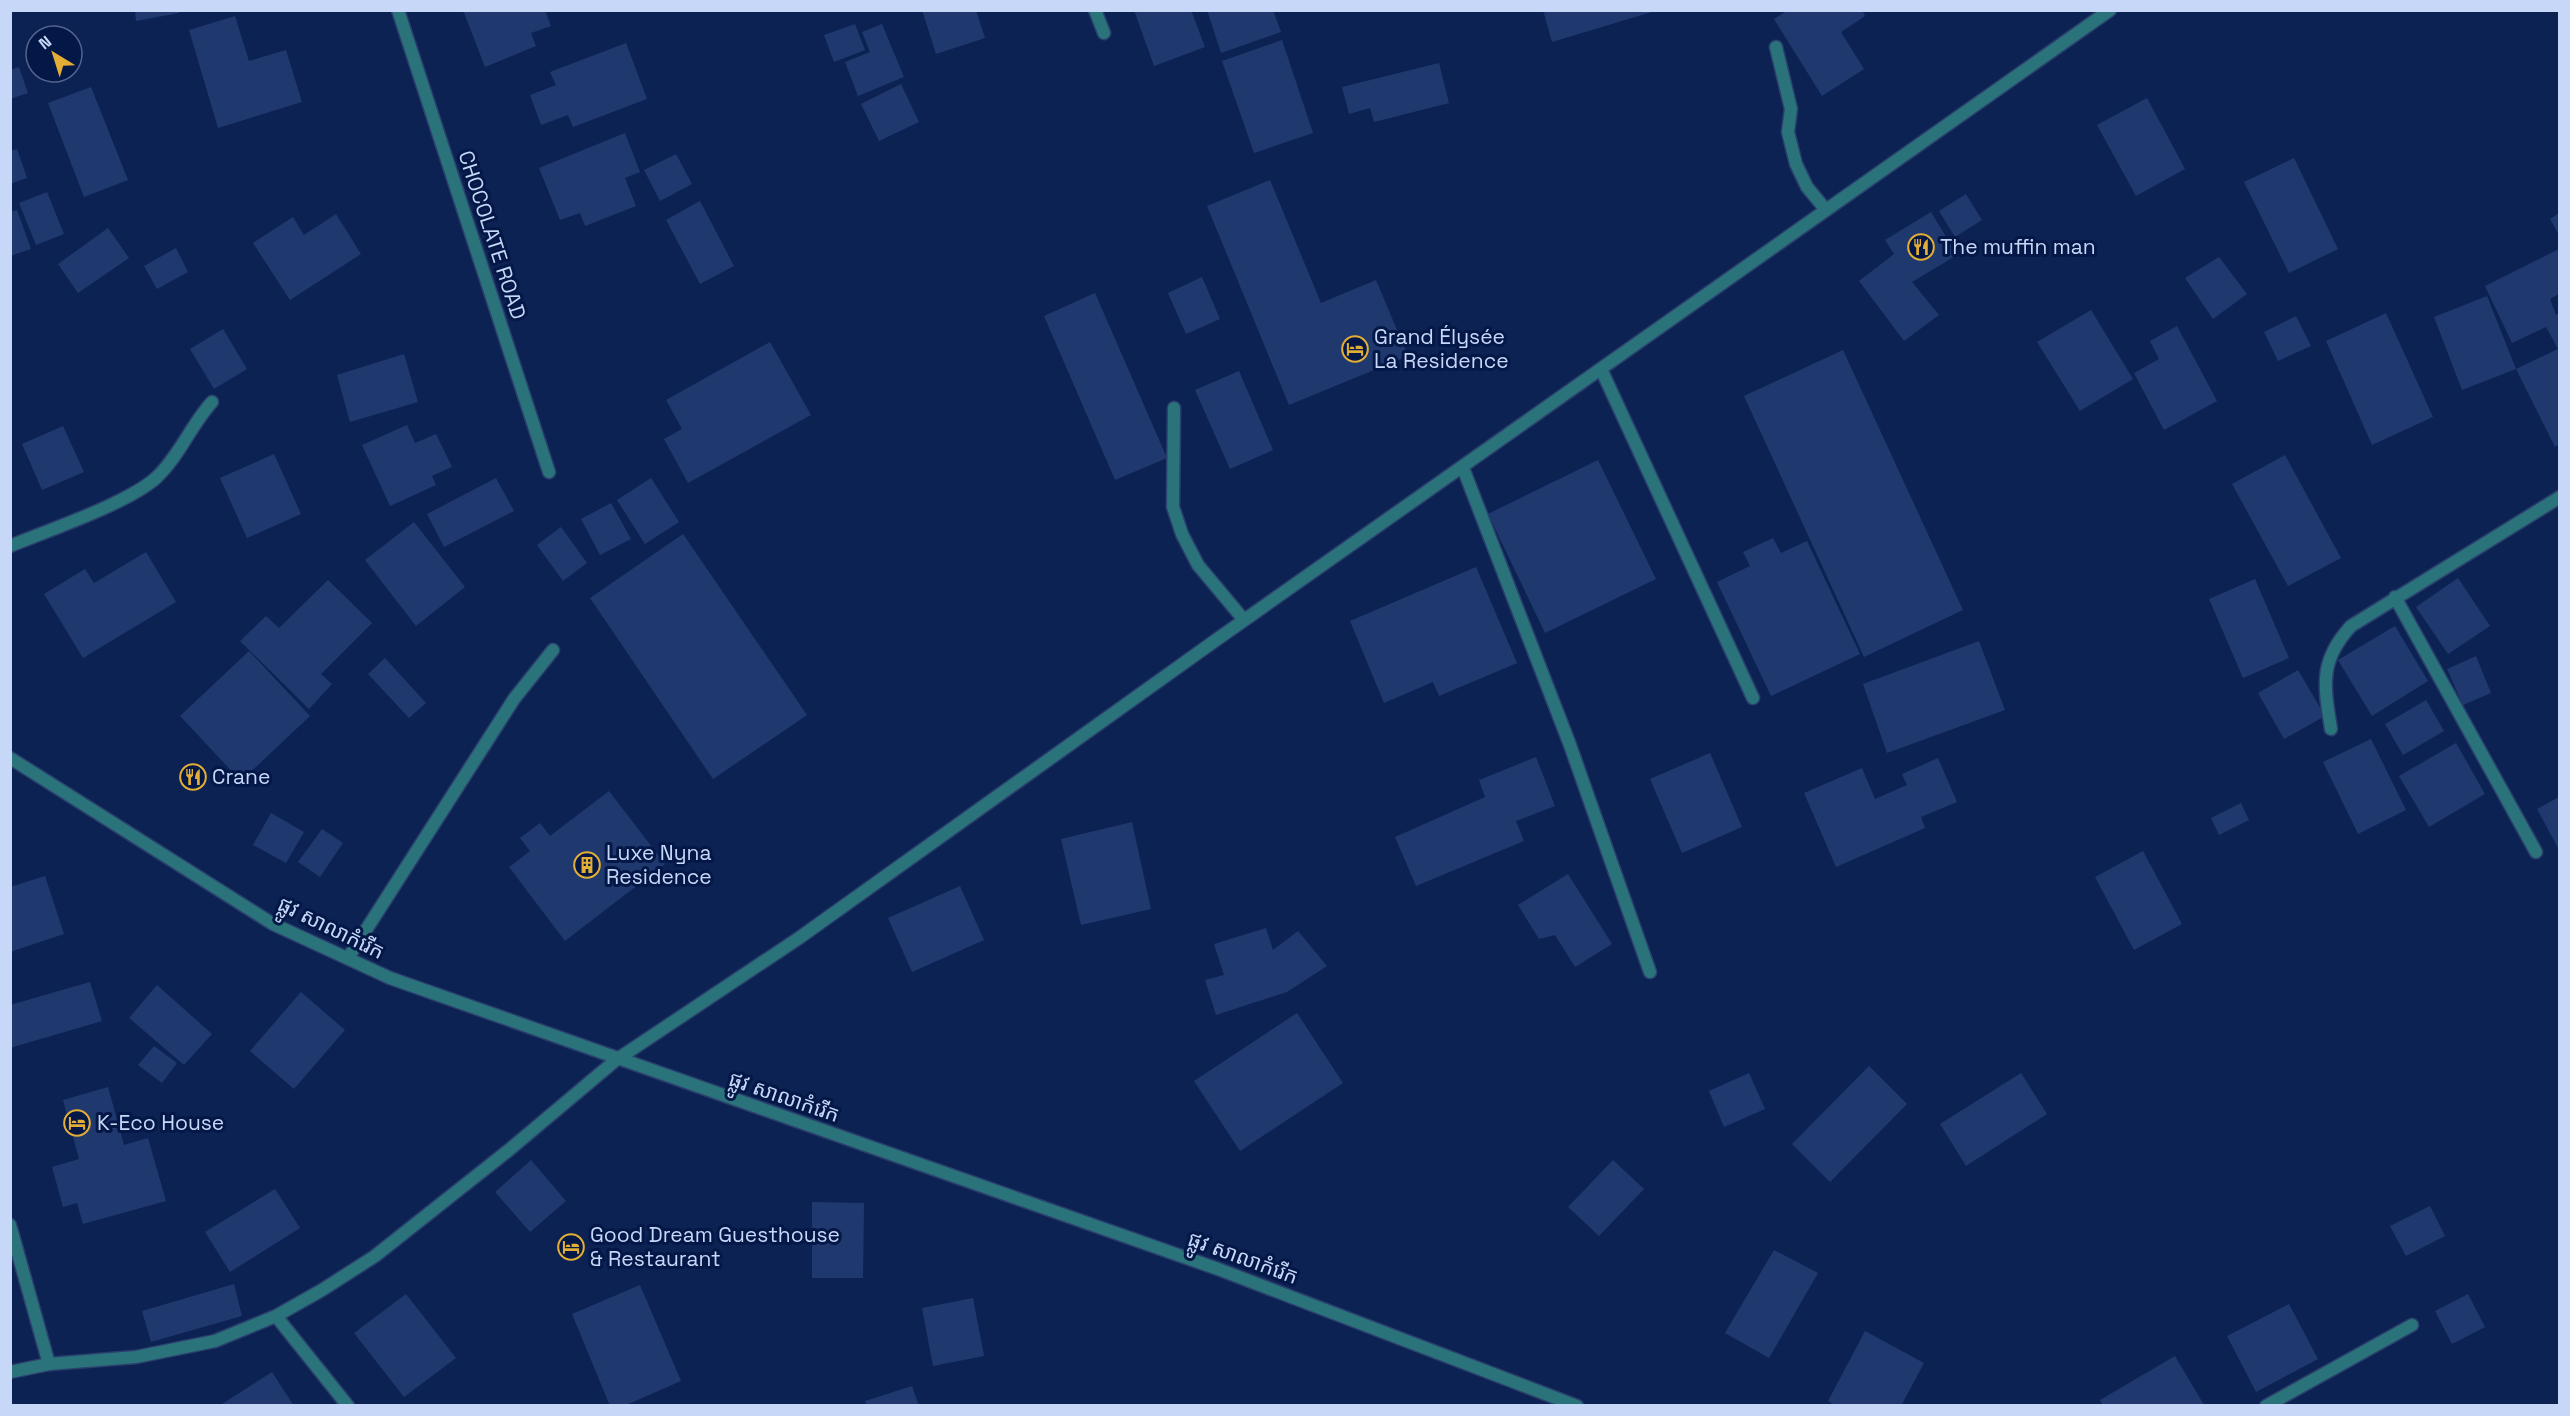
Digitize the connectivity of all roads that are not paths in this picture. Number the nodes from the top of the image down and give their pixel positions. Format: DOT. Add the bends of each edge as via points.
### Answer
graph roads {
  1 [pos="398,10"];
  2 [pos="1095,10"];
  3 [pos="2110,10"];
  4 [pos="1104,33"];
  5 [pos="1776,47"];
  6 [pos="1826,210"];
  7 [pos="1601,369"];
  8 [pos="212,402"];
  9 [pos="1174,408"];
  10 [pos="1463,468"];
  11 [pos="549,472"];
  12 [pos="2559,497"];
  13 [pos="10,546"];
  14 [pos="2395,597"];
  15 [pos="1245,620"];
  16 [pos="553,650"];
  17 [pos="1754,698"];
  18 [pos="2331,729"];
  19 [pos="10,759"];
  20 [pos="2536,852"];
  21 [pos="348,958"];
  22 [pos="1650,972"];
  23 [pos="616,1060"];
  24 [pos="10,1225"];
  25 [pos="276,1316"];
  26 [pos="2412,1325"];
  27 [pos="49,1364"];
  28 [pos="10,1372"];
  29 [pos="348,1406"];
  30 [pos="1577,1406"];
  31 [pos="2266,1406"];
  1 -- 11 [label="street, CHOCOLATE ROAD"];
  2 -- 4 [label="street"];
  3 -- 6 [label="street"];
  5 -- 6 [label="street" via="1791,109 1788,132 1796,164"];
  6 -- 7 [label="street"];
  7 -- 10 [label="street"];
  7 -- 17 [label="street"];
  8 -- 13 [label="street" via="177,455 155,478 124,498"];
  9 -- 15 [label="street" via="1173,507 1182,534 1198,565"];
  10 -- 15 [label="street"];
  10 -- 22 [label="street" via="1570,745"];
  12 -- 14 [label="street"];
  14 -- 18 [label="street" via="2351,626 2336,642 2327,662 2326,698"];
  14 -- 20 [label="street"];
  15 -- 23 [label="street" via="799,938"];
  16 -- 21 [label="street" via="514,699"];
  19 -- 21 [label="street, ផ្លូវ សាលាកំរើក" via="273,924"];
  21 -- 23 [label="street, ផ្លូវ សាលាកំរើក" via="390,978"];
  23 -- 25 [label="street" via="375,1256"];
  23 -- 30 [label="street, ផ្លូវ សាលាកំរើក" via="1218,1269"];
  24 -- 27 [label="street"];
  25 -- 27 [label="street" via="215,1341 136,1357"];
  25 -- 29 [label="street"];
  26 -- 31 [label="street"];
  27 -- 28 [label="street"];
}
